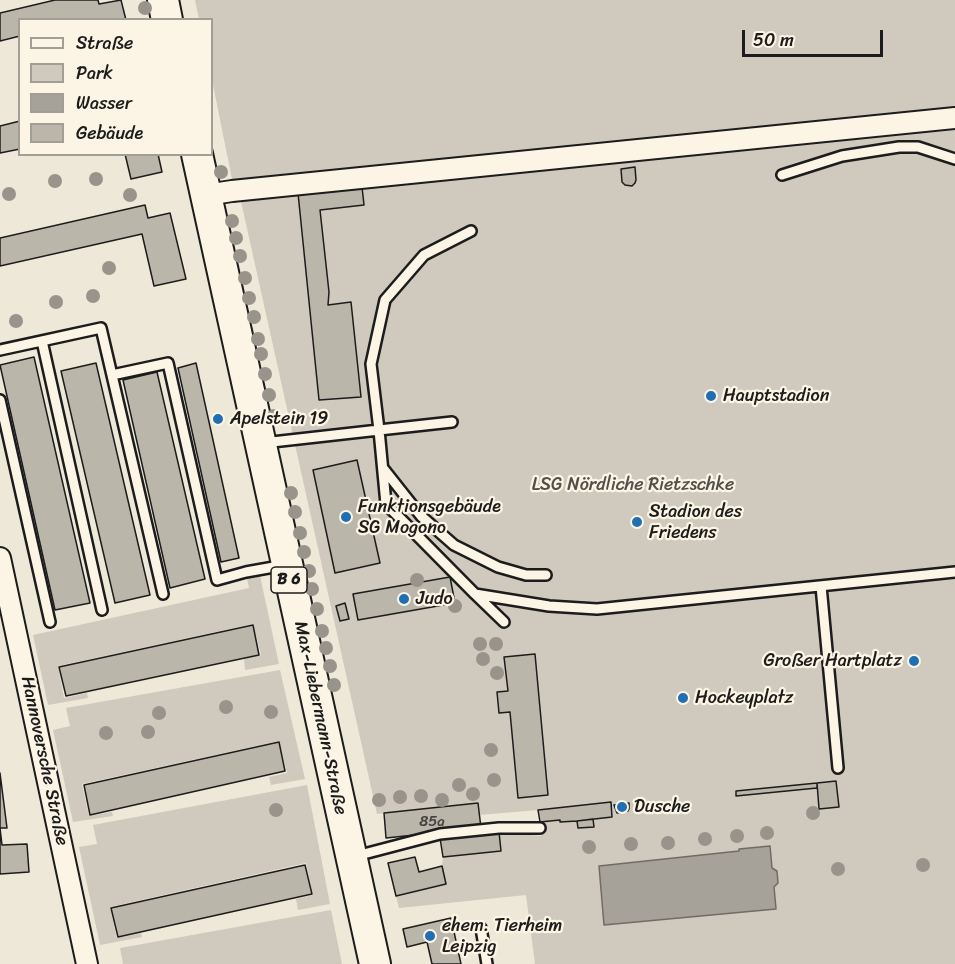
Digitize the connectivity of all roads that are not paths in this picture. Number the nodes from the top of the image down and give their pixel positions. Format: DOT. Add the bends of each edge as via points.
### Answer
graph roads {
  1 [pos="163,0"];
  2 [pos="167,18"];
  3 [pos="955,118"];
  4 [pos="197,156"];
  5 [pos="955,159"];
  6 [pos="782,175"];
  7 [pos="206,195"];
  8 [pos="471,231"];
  9 [pos="42,341"];
  10 [pos="0,350"];
  11 [pos="112,375"];
  12 [pos="0,400"];
  13 [pos="452,422"];
  14 [pos="379,430"];
  15 [pos="261,443"];
  16 [pos="382,468"];
  17 [pos="0,558"];
  18 [pos="286,565"];
  19 [pos="955,572"];
  20 [pos="546,574"];
  21 [pos="821,586"];
  22 [pos="163,594"];
  23 [pos="475,594"];
  24 [pos="102,610"];
  25 [pos="50,621"];
  26 [pos="504,622"];
  27 [pos="8,630"];
  28 [pos="837,768"];
  29 [pos="540,828"];
  30 [pos="351,858"];
  31 [pos="481,928"];
  32 [pos="87,964"];
  33 [pos="375,964"];
  34 [pos="487,964"];
  1 -- 2 [label="main road"];
  3 -- 7 [label="street"];
  4 -- 7 [label="main road, Max-Liebermann-Straße / B 6"];
  5 -- 6 [label="lane" via="918,147 899,147 842,156"];
  7 -- 15 [label="main road, Max-Liebermann-Straße / B 6"];
  8 -- 14 [label="lane" via="424,255 385,300 371,364"];
  9 -- 10 [label="lane"];
  9 -- 11 [label="lane" via="101,328"];
  9 -- 24 [label="lane"];
  11 -- 18 [label="lane" via="168,363 217,580"];
  11 -- 22 [label="lane"];
  12 -- 25 [label="lane"];
  13 -- 14 [label="lane"];
  14 -- 15 [label="lane"];
  14 -- 16 [label="lane"];
  15 -- 18 [label="main road, Max-Liebermann-Straße / B 6"];
  16 -- 20 [label="lane" via="421,516 454,545 498,567"];
  16 -- 23 [label="lane" via="386,504"];
  17 -- 27 [label="street, Hannoversche Straße"];
  18 -- 30 [label="main road, Max-Liebermann-Straße / B 6"];
  19 -- 21 [label="lane"];
  21 -- 23 [label="lane" via="597,609"];
  21 -- 28 [label="lane"];
  23 -- 26 [label="lane"];
  27 -- 32 [label="street, Hannoversche Straße"];
  29 -- 30 [label="lane" via="440,834"];
  30 -- 33 [label="main road, Max-Liebermann-Straße / B 6"];
  31 -- 34 [label="lane"];
}
